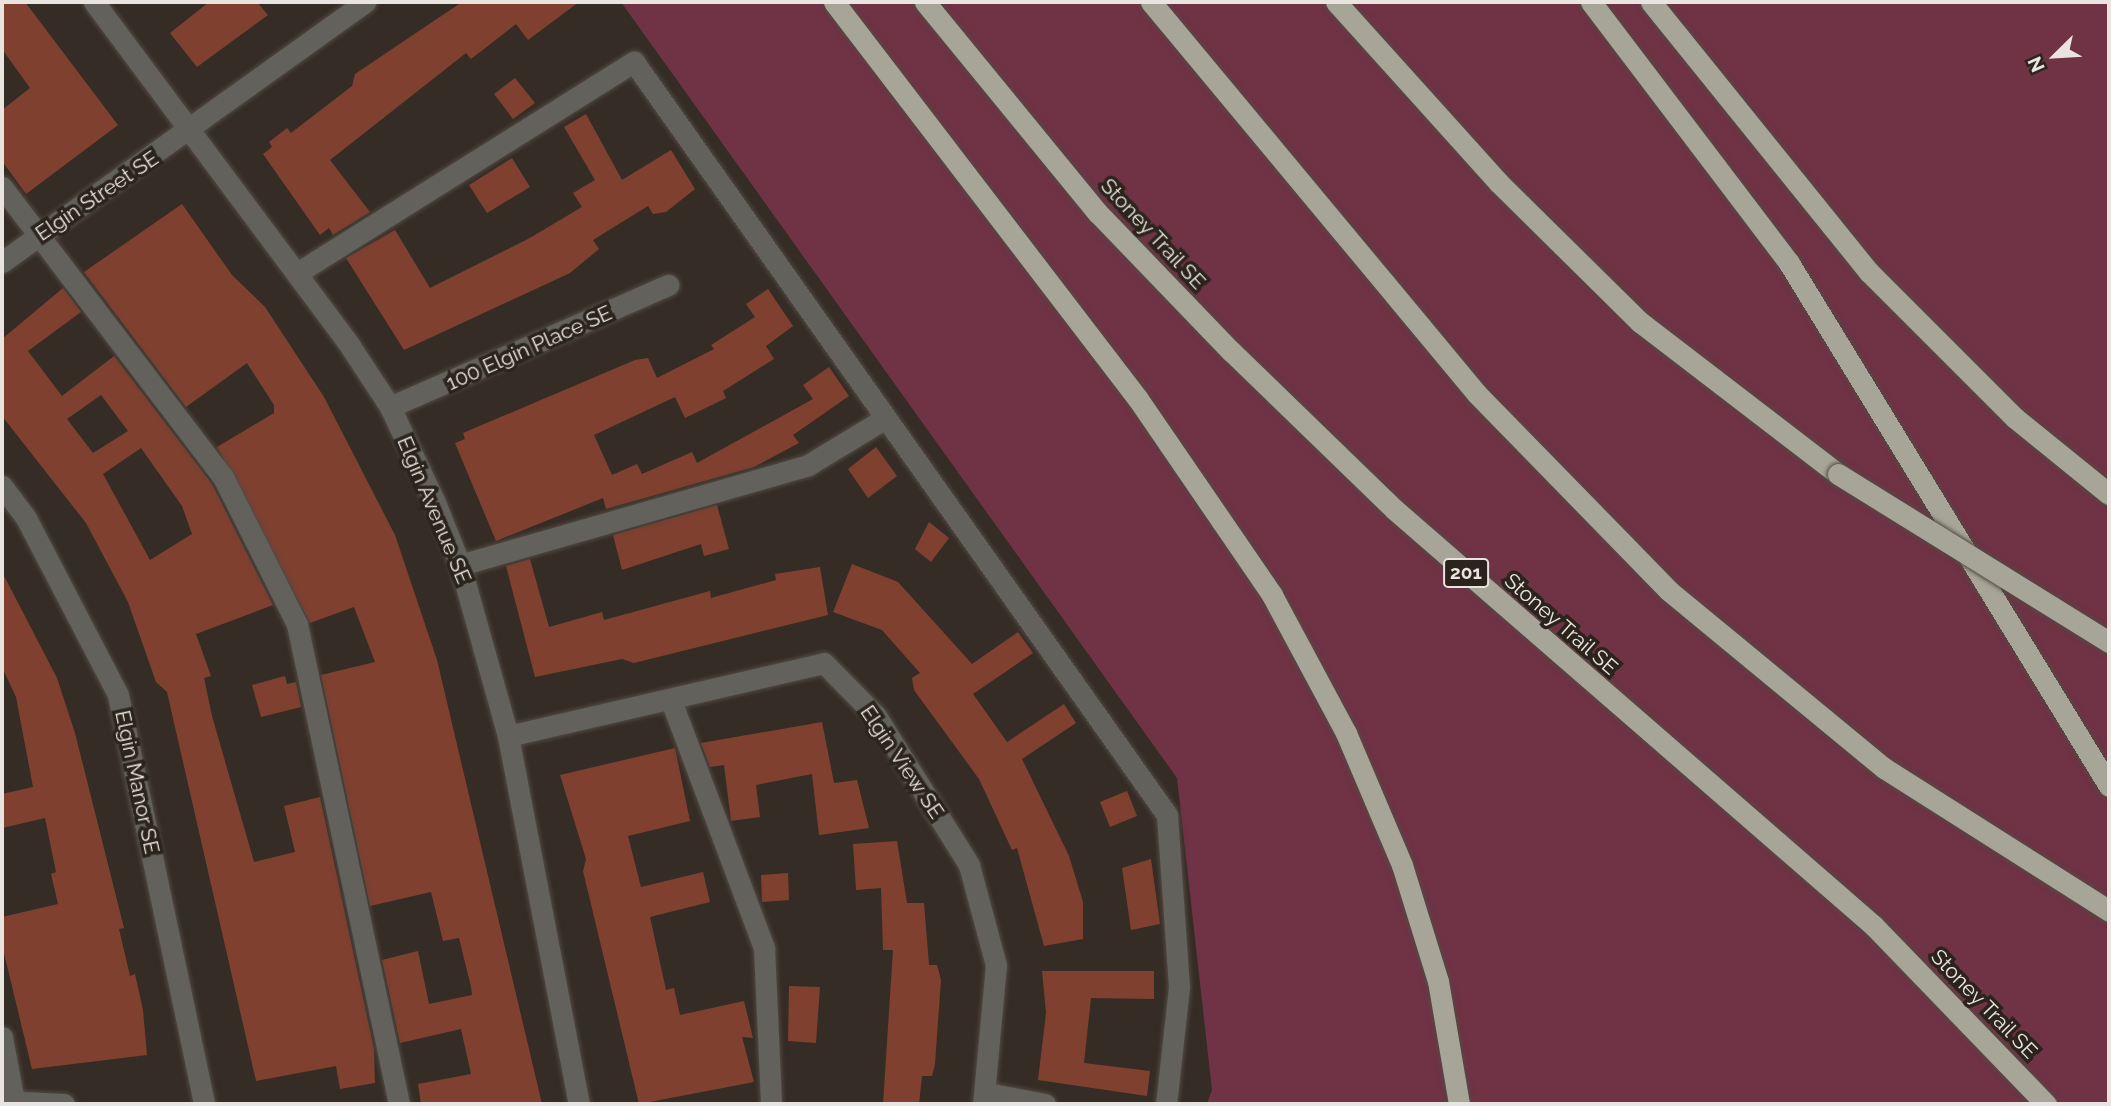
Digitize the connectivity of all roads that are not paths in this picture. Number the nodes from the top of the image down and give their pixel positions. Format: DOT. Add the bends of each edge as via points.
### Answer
graph roads {
  1 [pos="94,2"];
  2 [pos="365,2"];
  3 [pos="834,2"];
  4 [pos="925,2"];
  5 [pos="1152,2"];
  6 [pos="1336,2"];
  7 [pos="1591,2"];
  8 [pos="1651,2"];
  9 [pos="193,131"];
  10 [pos="2,187"];
  11 [pos="39,235"];
  12 [pos="2,262"];
  13 [pos="297,273"];
  14 [pos="667,285"];
  15 [pos="390,407"];
  16 [pos="884,419"];
  17 [pos="2,486"];
  18 [pos="2109,494"];
  19 [pos="460,565"];
  20 [pos="2109,642"];
  21 [pos="672,703"];
  22 [pos="508,736"];
  23 [pos="2109,786"];
  24 [pos="2109,911"];
  25 [pos="2,1037"];
  26 [pos="985,1099"];
  27 [pos="8,1101"];
  28 [pos="64,1104"];
  29 [pos="204,1104"];
  30 [pos="399,1104"];
  31 [pos="579,1104"];
  32 [pos="771,1104"];
  33 [pos="1045,1104"];
  34 [pos="1166,1104"];
  35 [pos="1459,1104"];
  36 [pos="2046,1104"];
  1 -- 9 [label="street, Elgin Avenue SE"];
  2 -- 9 [label="street, Elgin Street SE"];
  3 -- 35 [label="highway" via="1138,399 1272,596 1346,733 1402,865 1438,981"];
  4 -- 36 [label="highway, Stoney Trail SE / 201" via="1098,212 1231,351 1394,509 1874,926"];
  5 -- 24 [label="highway" via="1477,394 1668,590 1884,768"];
  6 -- 20 [label="highway, bridge" via="1499,183 1640,322 1838,474"];
  7 -- 23 [label="highway" via="1789,263"];
  8 -- 18 [label="highway" via="1869,272 2015,418"];
  9 -- 11 [label="street, Elgin Street SE"];
  9 -- 13 [label="street, Elgin Avenue SE"];
  10 -- 11 [label="street"];
  11 -- 12 [label="street, Elgin Street SE"];
  11 -- 30 [label="street" via="223,477 296,624"];
  13 -- 15 [label="street, Elgin Avenue SE"];
  13 -- 16 [label="street" via="634,62"];
  14 -- 15 [label="street, 100 Elgin Place SE"];
  15 -- 19 [label="street, Elgin Avenue SE"];
  16 -- 19 [label="street" via="808,466"];
  16 -- 34 [label="street" via="1167,815 1179,987"];
  17 -- 29 [label="street, Elgin Manor SE" via="26,518 118,695"];
  19 -- 22 [label="street, Elgin Avenue SE"];
  21 -- 22 [label="street, Elgin View SE"];
  21 -- 26 [label="street, Elgin View SE" via="824,663 876,716 969,865 996,965"];
  21 -- 32 [label="street" via="764,948"];
  22 -- 31 [label="street, Elgin Avenue SE"];
  25 -- 27 [label="street"];
  26 -- 33 [label="street"];
  27 -- 28 [label="street"];
}
